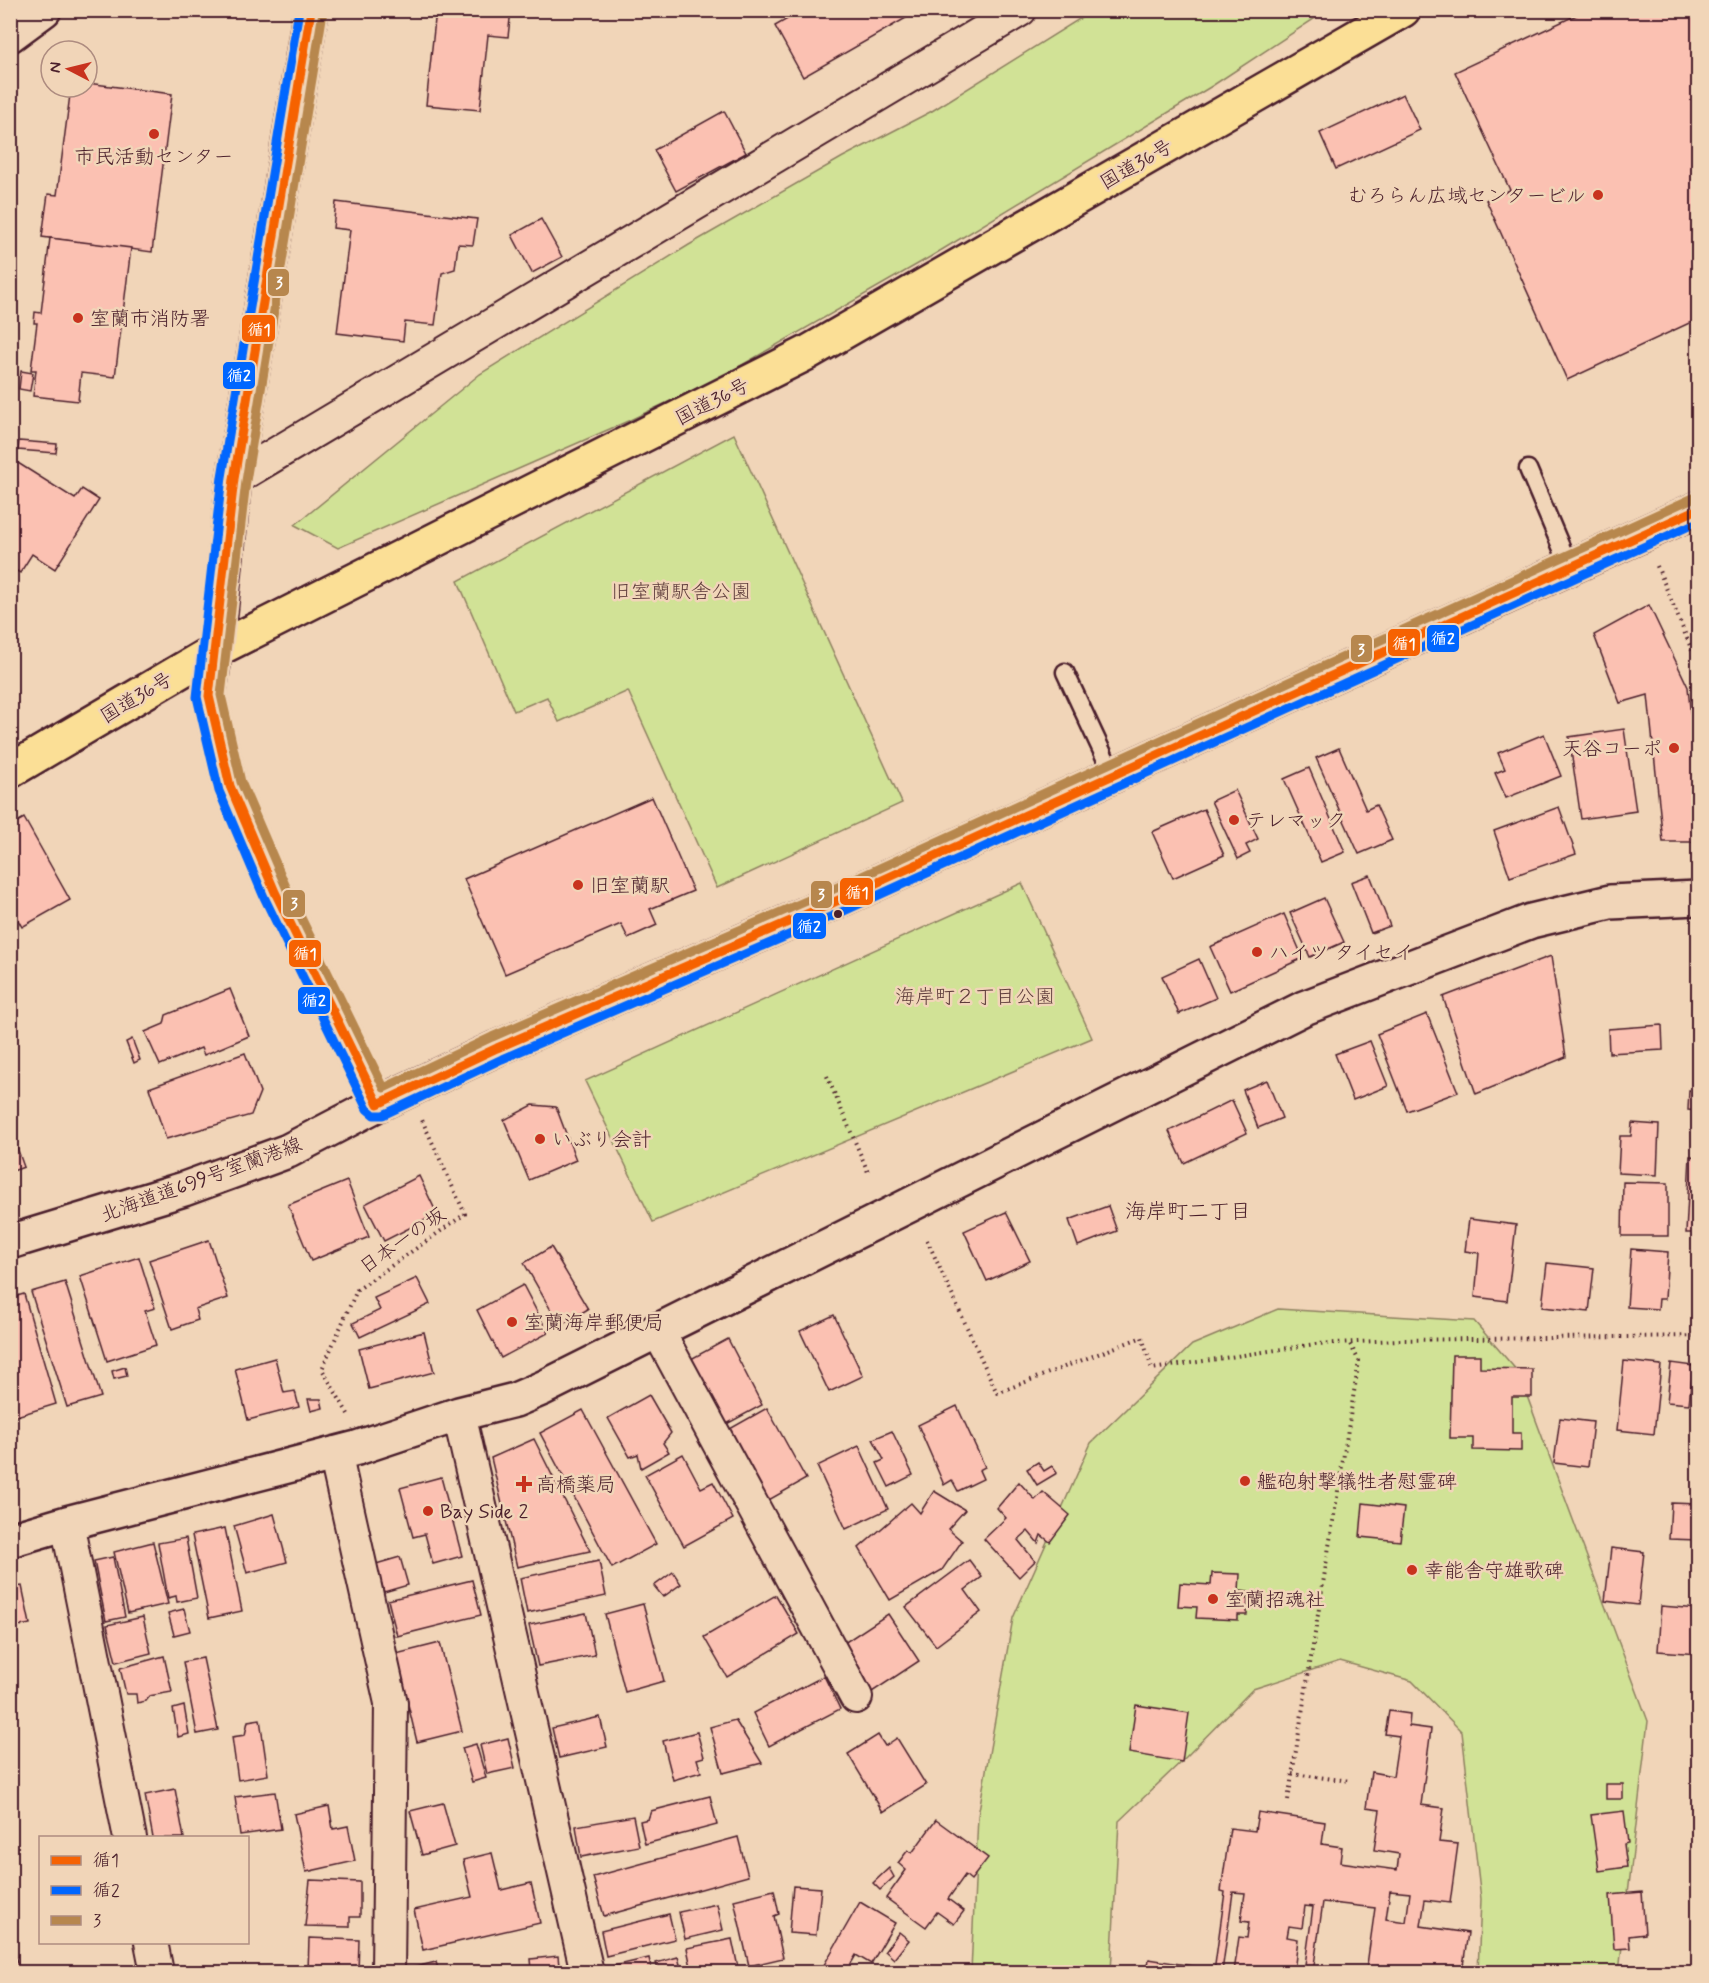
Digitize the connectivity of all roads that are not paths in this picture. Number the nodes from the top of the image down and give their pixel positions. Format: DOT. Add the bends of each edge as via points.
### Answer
graph roads {
  1 [pos="44,10"];
  2 [pos="311,10"];
  3 [pos="1020,10"];
  4 [pos="1402,10"];
  5 [pos="10,35"];
  6 [pos="1527,469"];
  7 [pos="234,479"];
  8 [pos="1698,509"];
  9 [pos="1570,568"];
  10 [pos="216,650"];
  11 [pos="1065,672"];
  12 [pos="10,771"];
  13 [pos="1113,775"];
  14 [pos="1698,898"];
  15 [pos="378,1104"];
  16 [pos="10,1242"];
  17 [pos="657,1329"];
  18 [pos="459,1414"];
  19 [pos="346,1451"];
  20 [pos="66,1523"];
  21 [pos="10,1540"];
  22 [pos="856,1697"];
  23 [pos="129,1836"];
  24 [pos="151,1944"];
  25 [pos="157,1972"];
  26 [pos="388,1972"];
  27 [pos="587,1972"];
  1 -- 5 [label="street"];
  2 -- 7 [label="street"];
  3 -- 7 [label="street"];
  4 -- 10 [label="highway, 国道36号" via="807,353"];
  6 -- 9 [label="lane"];
  7 -- 10 [label="street"];
  8 -- 9 [label="street, 北海道道699号室蘭港線"];
  9 -- 13 [label="street, 北海道道699号室蘭港線"];
  10 -- 12 [label="highway, 国道36号"];
  10 -- 15 [label="street" via="210,696 230,786 275,892"];
  11 -- 13 [label="lane"];
  13 -- 15 [label="street, 北海道道699号室蘭港線"];
  14 -- 17 [label="street" via="1610,902 1531,921 1304,1008"];
  15 -- 16 [label="street, 北海道道699号室蘭港線" via="288,1151 184,1189"];
  17 -- 18 [label="street" via="543,1388 515,1400"];
  17 -- 22 [label="street"];
  18 -- 19 [label="street"];
  18 -- 27 [label="street"];
  19 -- 20 [label="street"];
  19 -- 26 [label="street" via="391,1703"];
  20 -- 21 [label="street"];
  20 -- 23 [label="street"];
  24 -- 25 [label="street"];
}
